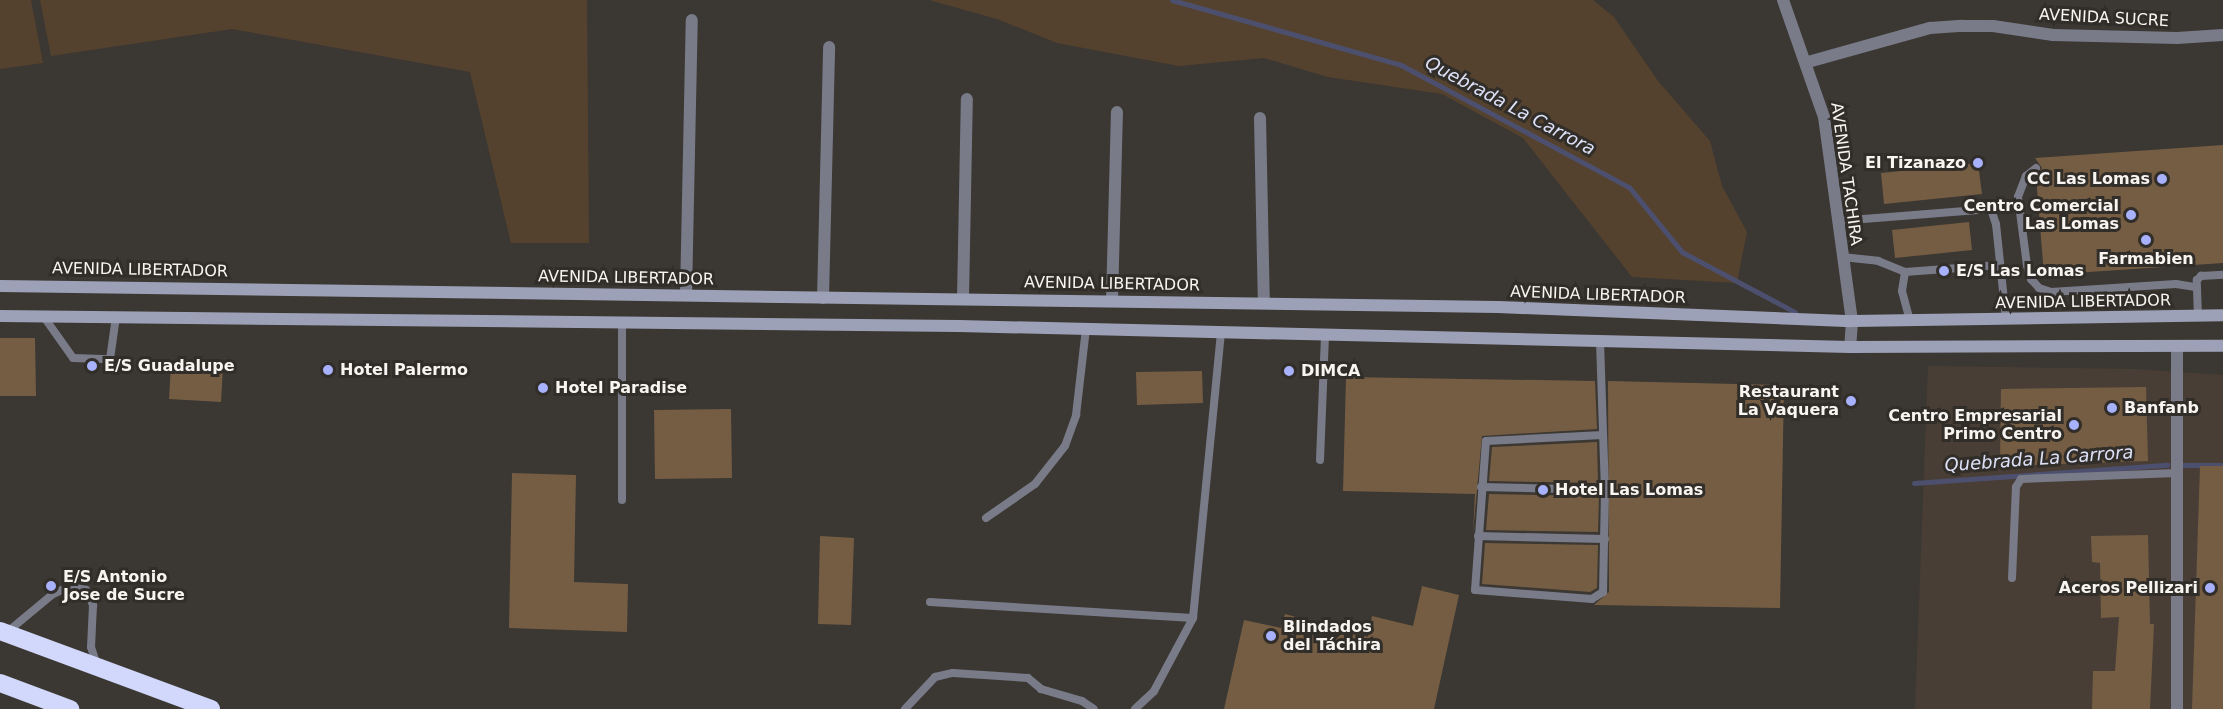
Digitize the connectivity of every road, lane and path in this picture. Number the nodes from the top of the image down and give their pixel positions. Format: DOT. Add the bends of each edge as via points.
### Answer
graph roads {
  1 [pos="1783,0"];
  2 [pos="692,20"];
  3 [pos="2223,34"];
  4 [pos="829,47"];
  5 [pos="1808,62"];
  6 [pos="967,99"];
  7 [pos="1117,112"];
  8 [pos="1260,118"];
  9 [pos="2036,168"];
  10 [pos="1838,221"];
  11 [pos="1842,257"];
  12 [pos="2000,265"];
  13 [pos="1905,272"];
  14 [pos="2223,276"];
  15 [pos="0,285"];
  16 [pos="2196,287"];
  17 [pos="686,295"];
  18 [pos="823,298"];
  19 [pos="963,299"];
  20 [pos="1112,301"];
  21 [pos="1264,303"];
  22 [pos="2223,315"];
  23 [pos="0,316"];
  24 [pos="116,317"];
  25 [pos="2198,317"];
  26 [pos="44,318"];
  27 [pos="2006,319"];
  28 [pos="1910,320"];
  29 [pos="1852,321"];
  30 [pos="622,325"];
  31 [pos="1086,329"];
  32 [pos="1221,332"];
  33 [pos="1325,334"];
  34 [pos="1600,341"];
  35 [pos="2223,346"];
  36 [pos="1850,347"];
  37 [pos="2177,349"];
  38 [pos="1603,435"];
  39 [pos="1320,460"];
  40 [pos="2177,473"];
  41 [pos="1481,487"];
  42 [pos="1605,490"];
  43 [pos="622,500"];
  44 [pos="986,518"];
  45 [pos="1478,536"];
  46 [pos="1605,539"];
  47 [pos="2012,578"];
  48 [pos="930,602"];
  49 [pos="1192,618"];
  50 [pos="3,632"];
  51 [pos="98,668"];
  52 [pos="0,683"];
  53 [pos="70,709"];
  54 [pos="211,709"];
  55 [pos="905,709"];
  56 [pos="1094,709"];
  57 [pos="1135,709"];
  58 [pos="2177,709"];
  1 -- 5 [label="street, AVENIDA TACHIRA"];
  2 -- 17 [label="street"];
  3 -- 5 [label="street, AVENIDA SUCRE" via="2177,38 2053,35 1993,26 1930,28"];
  4 -- 18 [label="street"];
  5 -- 10 [label="street, AVENIDA TACHIRA" via="1824,117"];
  6 -- 19 [label="street"];
  7 -- 20 [label="street"];
  8 -- 21 [label="street"];
  9 -- 16 [label="lane" via="2026,176 2018,198 2027,265 2039,288 2051,292 2176,284"];
  10 -- 11 [label="street, AVENIDA TACHIRA"];
  10 -- 12 [label="lane" via="1991,209"];
  11 -- 13 [label="lane" via="1878,261"];
  11 -- 29 [label="street, AVENIDA TACHIRA"];
  12 -- 13 [label="lane"];
  12 -- 27 [label="lane"];
  13 -- 28 [label="lane" via="1902,291"];
  14 -- 16 [label="lane" via="2201,276"];
  15 -- 17 [label="main road, AVENIDA LIBERTADOR"];
  16 -- 25 [label="lane"];
  17 -- 18 [label="main road, AVENIDA LIBERTADOR"];
  18 -- 19 [label="main road, AVENIDA LIBERTADOR"];
  19 -- 20 [label="main road, AVENIDA LIBERTADOR"];
  20 -- 21 [label="main road, AVENIDA LIBERTADOR"];
  21 -- 29 [label="main road, AVENIDA LIBERTADOR" via="1498,307"];
  22 -- 25 [label="main road, AVENIDA LIBERTADOR"];
  23 -- 26 [label="main road"];
  24 -- 26 [label="main road"];
  24 -- 26 [label="lane" via="110,359 73,358"];
  24 -- 30 [label="main road"];
  25 -- 27 [label="main road, AVENIDA LIBERTADOR"];
  27 -- 28 [label="main road, AVENIDA LIBERTADOR"];
  28 -- 29 [label="main road, AVENIDA LIBERTADOR"];
  29 -- 36 [label="street, AVENIDA TACHIRA"];
  30 -- 31 [label="main road"];
  30 -- 43 [label="lane"];
  31 -- 32 [label="main road"];
  31 -- 44 [label="lane" via="1076,415 1065,446 1035,484"];
  32 -- 33 [label="main road"];
  32 -- 49 [label="lane"];
  33 -- 34 [label="main road"];
  33 -- 39 [label="lane"];
  34 -- 36 [label="main road"];
  34 -- 38 [label="lane"];
  35 -- 37 [label="main road"];
  36 -- 37 [label="main road"];
  37 -- 40 [label="street"];
  38 -- 41 [label="lane" via="1490,439 1483,445"];
  38 -- 42 [label="lane"];
  40 -- 47 [label="lane" via="2021,479 2016,487"];
  40 -- 58 [label="street"];
  41 -- 42 [label="lane"];
  41 -- 45 [label="lane"];
  42 -- 46 [label="lane"];
  45 -- 46 [label="lane"];
  45 -- 46 [label="lane" via="1475,590 1592,599 1604,592"];
  48 -- 49 [label="lane"];
  49 -- 57 [label="lane" via="1154,691"];
  50 -- 51 [label="highway"];
  50 -- 51 [label="lane" via="68,586 86,590 93,605 92,646"];
  51 -- 54 [label="highway"];
  52 -- 53 [label="highway"];
  55 -- 56 [label="lane" via="935,676 953,673 1028,678 1041,690 1082,701"];
}
